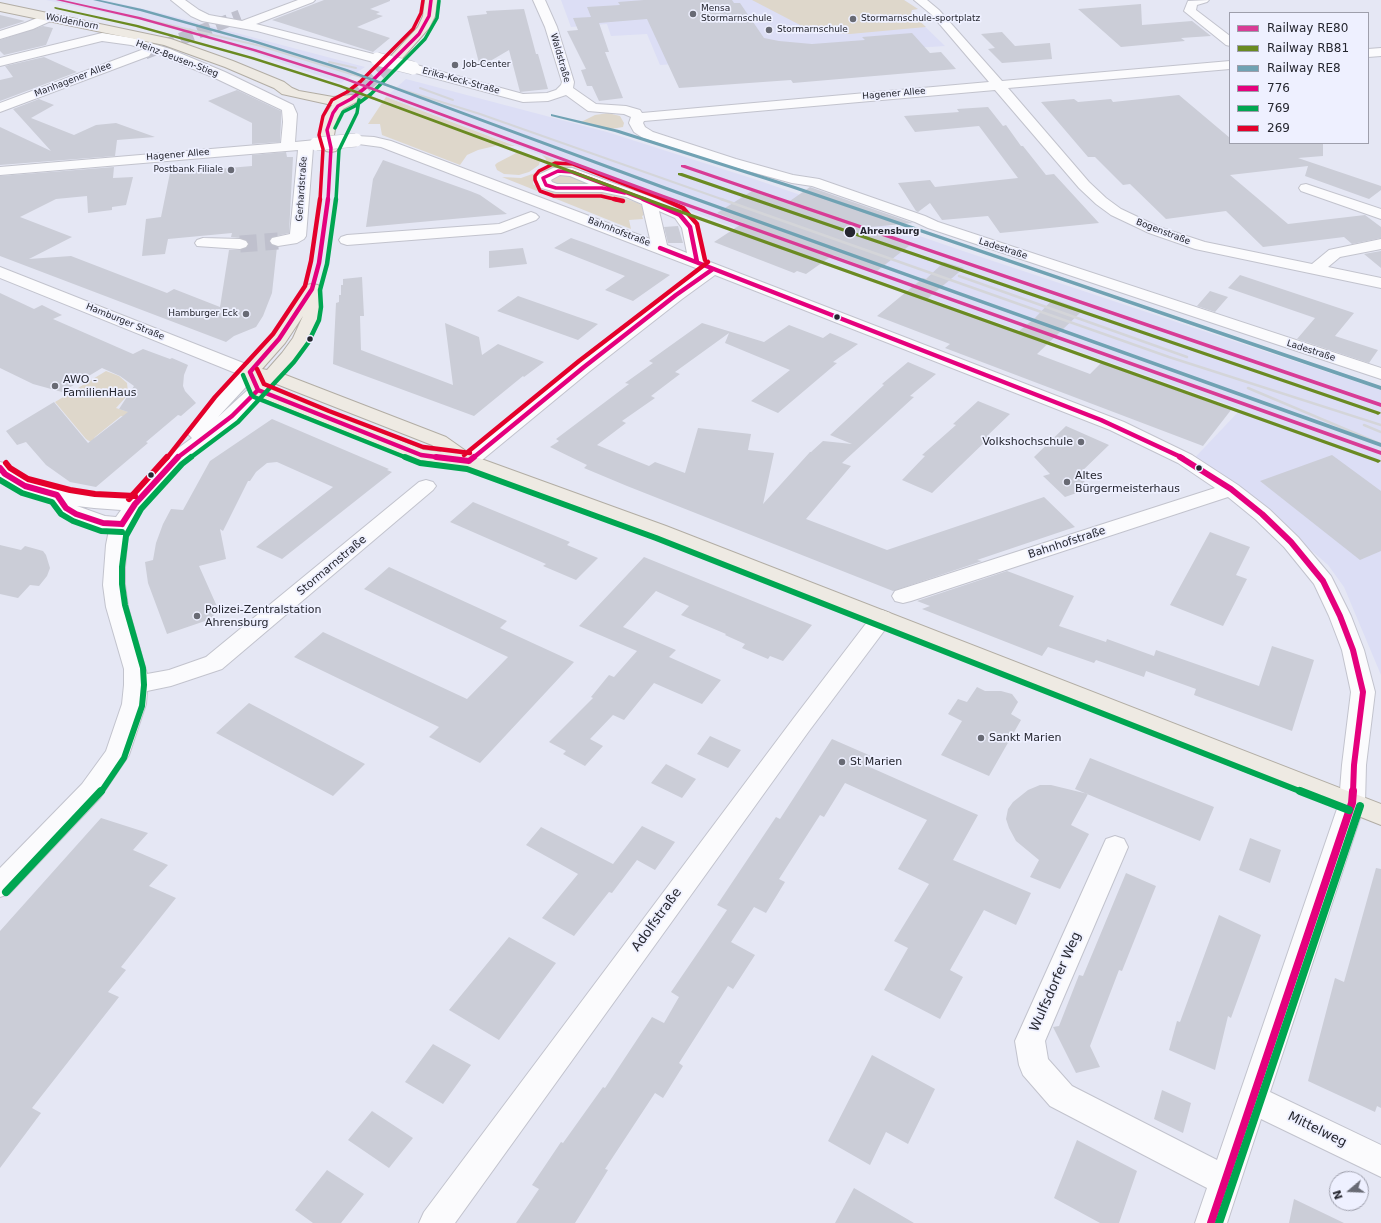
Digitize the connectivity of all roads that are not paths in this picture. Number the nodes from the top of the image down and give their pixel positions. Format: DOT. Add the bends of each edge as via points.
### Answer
graph roads {
  1 [pos="177,0"];
  2 [pos="309,0"];
  3 [pos="431,0"];
  4 [pos="539,0"];
  5 [pos="920,0"];
  6 [pos="1203,0"];
  7 [pos="276,6"];
  8 [pos="0,7"];
  9 [pos="49,17"];
  10 [pos="243,25"];
  11 [pos="0,35"];
  12 [pos="1229,41"];
  13 [pos="150,51"];
  14 [pos="395,59"];
  15 [pos="0,62"];
  16 [pos="1229,65"];
  17 [pos="280,85"];
  18 [pos="998,86"];
  19 [pos="566,89"];
  20 [pos="296,94"];
  21 [pos="539,98"];
  22 [pos="351,99"];
  23 [pos="0,108"];
  24 [pos="638,117"];
  25 [pos="330,120"];
  26 [pos="356,140"];
  27 [pos="311,144"];
  28 [pos="288,146"];
  29 [pos="0,171"];
  30 [pos="1306,188"];
  31 [pos="625,193"];
  32 [pos="649,201"];
  33 [pos="664,207"];
  34 [pos="1381,214"];
  35 [pos="531,216"];
  36 [pos="347,240"];
  37 [pos="278,241"];
  38 [pos="203,244"];
  39 [pos="240,244"];
  40 [pos="1381,244"];
  41 [pos="667,251"];
  42 [pos="705,266"];
  43 [pos="1315,270"];
  44 [pos="0,272"];
  45 [pos="1381,283"];
  46 [pos="250,372"];
  47 [pos="1381,374"];
  48 [pos="272,376"];
  49 [pos="258,390"];
  50 [pos="178,458"];
  51 [pos="469,461"];
  52 [pos="0,468"];
  53 [pos="426,486"];
  54 [pos="1231,489"];
  55 [pos="56,495"];
  56 [pos="135,504"];
  57 [pos="122,524"];
  58 [pos="903,596"];
  59 [pos="882,618"];
  60 [pos="136,685"];
  61 [pos="1352,804"];
  62 [pos="1381,815"];
  63 [pos="1115,847"];
  64 [pos="0,886"];
  65 [pos="1252,1099"];
  66 [pos="1381,1161"];
  67 [pos="1225,1181"];
  68 [pos="435,1223"];
  69 [pos="1210,1223"];
  1 -- 10 [label="street, Erika-Keck-Straße" via="200,16"];
  2 -- 7 [label="street"];
  3 -- 14 [label="main road" via="429,16 423,28"];
  4 -- 19 [label="street, Waldstraße" via="551,27 566,76"];
  5 -- 18 [label="street, Bogenstraße" via="935,12"];
  6 -- 12 [label="street" via="1192,3 1190,10"];
  7 -- 10 [label="street"];
  8 -- 9 [label="main road, Woldenhorn"];
  9 -- 11 [label="street"];
  9 -- 17 [label="main road, Woldenhorn" via="167,42"];
  10 -- 21 [label="street, Erika-Keck-Straße, bridge" via="514,96"];
  13 -- 15 [label="street, Heinz-Beusen-Stieg" via="133,42 102,37"];
  13 -- 23 [label="street, Manhagener Allee"];
  13 -- 28 [label="street, Heinz-Beusen-Stieg" via="220,75 288,108"];
  16 -- 18 [label="street, Hagener Allee"];
  17 -- 20 [label="main road, Woldenhorn"];
  17 -- 22 [label="main road, Woldenhorn" via="326,91"];
  18 -- 24 [label="street, Hagener Allee"];
  18 -- 43 [label="street, Bogenstraße" via="1084,185 1120,214 1188,242"];
  19 -- 21 [label="street, Waldstraße"];
  19 -- 24 [label="street, Hagener Allee" via="593,108 626,110"];
  20 -- 22 [label="main road, Woldenhorn" via="327,100"];
  20 -- 25 [label="main road, Woldenhorn" via="321,110"];
  22 -- 25 [label="main road" via="338,106"];
  22 -- 25 [label="main road" via="350,110 331,148 327,135"];
  24 -- 47 [label="street, Ladestraße" via="638,129 648,134 732,162 792,179 814,182 933,225"];
  26 -- 27 [label="street, Hagener Allee, bridge"];
  26 -- 41 [label="street, Bahnhofstraße" via="383,143"];
  27 -- 28 [label="street, Hagener Allee"];
  27 -- 37 [label="street, Gerhardstraße" via="298,236 291,240"];
  28 -- 29 [label="street, Hagener Allee"];
  30 -- 34 [label="street"];
  31 -- 32 [label="street"];
  32 -- 33 [label="street"];
  32 -- 41 [label="street"];
  33 -- 41 [label="street"];
  33 -- 42 [label="street" via="686,220"];
  35 -- 36 [label="street" via="501,228"];
  38 -- 39 [label="street"];
  40 -- 43 [label="street" via="1335,253"];
  41 -- 42 [label="street, Bahnhofstraße"];
  42 -- 51 [label="street" via="676,295"];
  42 -- 54 [label="street, Bahnhofstraße" via="974,364 1117,426 1185,460"];
  43 -- 45 [label="street, Bogenstraße"];
  44 -- 46 [label="street, Hamburger Straße"];
  46 -- 48 [label="main road, Hamburger Straße"];
  46 -- 48 [label="main road" via="279,339 312,288 313,306 307,327 301,339"];
  46 -- 49 [label="main road"];
  46 -- 50 [label="street" via="207,418"];
  48 -- 49 [label="main road"];
  48 -- 51 [label="main road, Hamburger Straße" via="439,441"];
  49 -- 50 [label="street" via="232,416"];
  49 -- 51 [label="main road, Hamburger Straße" via="417,454"];
  50 -- 56 [label="street"];
  51 -- 59 [label="main road, Hamburger Straße" via="659,531"];
  52 -- 55 [label="street" via="25,486"];
  53 -- 60 [label="street, Stormarnstraße" via="214,663 171,678"];
  54 -- 58 [label="street, Bahnhofstraße"];
  54 -- 61 [label="street, Bahnhofstraße" via="1291,542 1323,581 1340,616 1353,650 1363,692"];
  55 -- 56 [label="street" via="94,502"];
  55 -- 57 [label="street" via="66,508 76,514 103,523"];
  56 -- 57 [label="street"];
  57 -- 60 [label="street" via="116,545 114,585 135,669"];
  59 -- 61 [label="main road, Hamburger Straße"];
  59 -- 68 [label="street, Adolfstraße" via="800,725"];
  60 -- 64 [label="street" via="134,704 117,755 91,791"];
  61 -- 62 [label="main road, Hamburger Straße"];
  61 -- 65 [label="street"];
  63 -- 67 [label="street, Wulfsdorfer Weg" via="1030,1041 1034,1065 1061,1096"];
  65 -- 66 [label="street, Mittelweg"];
  65 -- 67 [label="street"];
  67 -- 69 [label="street"];
}
